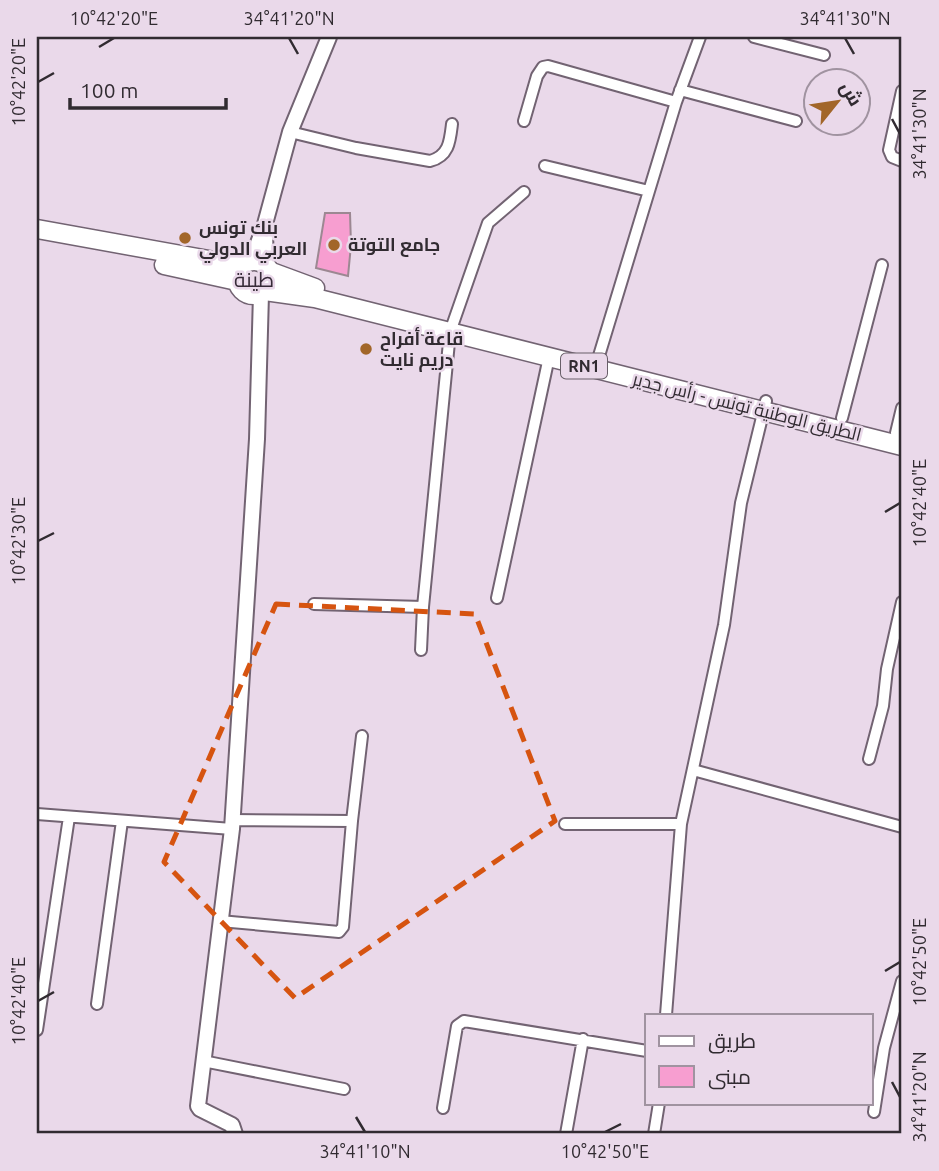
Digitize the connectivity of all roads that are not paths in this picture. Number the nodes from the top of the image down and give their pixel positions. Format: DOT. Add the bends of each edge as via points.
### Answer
graph roads {
  1 [pos="330,37"];
  2 [pos="699,37"];
  3 [pos="754,37"];
  4 [pos="824,55"];
  5 [pos="680,90"];
  6 [pos="902,91"];
  7 [pos="676,102"];
  8 [pos="899,119"];
  9 [pos="524,121"];
  10 [pos="796,121"];
  11 [pos="452,124"];
  12 [pos="290,132"];
  13 [pos="902,161"];
  14 [pos="545,166"];
  15 [pos="649,191"];
  16 [pos="524,192"];
  17 [pos="37,229"];
  18 [pos="37,239"];
  19 [pos="882,265"];
  20 [pos="253,269"];
  21 [pos="263,292"];
  22 [pos="452,327"];
  23 [pos="549,357"];
  24 [pos="596,364"];
  25 [pos="764,406"];
  26 [pos="902,408"];
  27 [pos="842,418"];
  28 [pos="900,438"];
  29 [pos="497,598"];
  30 [pos="902,602"];
  31 [pos="314,604"];
  32 [pos="423,607"];
  33 [pos="421,650"];
  34 [pos="362,736"];
  35 [pos="869,759"];
  36 [pos="693,770"];
  37 [pos="37,814"];
  38 [pos="69,817"];
  39 [pos="122,821"];
  40 [pos="352,821"];
  41 [pos="232,824"];
  42 [pos="565,824"];
  43 [pos="681,824"];
  44 [pos="902,827"];
  45 [pos="220,921"];
  46 [pos="902,981"];
  47 [pos="97,1004"];
  48 [pos="666,1014"];
  49 [pos="37,1030"];
  50 [pos="583,1039"];
  51 [pos="645,1051"];
  52 [pos="202,1061"];
  53 [pos="344,1089"];
  54 [pos="659,1104"];
  55 [pos="443,1108"];
  56 [pos="874,1112"];
  57 [pos="234,1134"];
  58 [pos="566,1134"];
  59 [pos="654,1134"];
  1 -- 12 [label="street"];
  2 -- 5 [label="street"];
  3 -- 4 [label="street"];
  5 -- 7 [label="street"];
  5 -- 10 [label="street"];
  6 -- 8 [label="street"];
  7 -- 9 [label="street" via="548,66 537,76"];
  7 -- 15 [label="street"];
  8 -- 13 [label="street" via="889,150"];
  11 -- 12 [label="street" via="447,150 439,159 430,160"];
  12 -- 20 [label="street"];
  14 -- 15 [label="street"];
  15 -- 24 [label="street"];
  16 -- 22 [label="street" via="488,223"];
  17 -- 20 [label="highway, الطريق الوطنية تونس - رأس جدير / RN1"];
  18 -- 20 [label="highway, الطريق الوطنية تونس - رأس جدير / RN1"];
  19 -- 27 [label="street"];
  20 -- 21 [label="highway" via="270,281"];
  20 -- 21 [label="highway, RN1" via="246,293"];
  20 -- 22 [label="highway, الطريق الوطنية تونس - رأس جدير / RN1"];
  21 -- 22 [label="highway, الطريق الوطنية تونس - رأس جدير / RN1" via="315,298"];
  21 -- 41 [label="street"];
  22 -- 23 [label="highway, الطريق الوطنية تونس - رأس جدير / RN1"];
  22 -- 24 [label="highway, الطريق الوطنية تونس - رأس جدير / RN1"];
  22 -- 32 [label="street"];
  23 -- 24 [label="highway, الطريق الوطنية تونس - رأس جدير / RN1"];
  23 -- 29 [label="street"];
  24 -- 25 [label="highway, الطريق الوطنية تونس - رأس جدير / RN1"];
  25 -- 27 [label="highway, الطريق الوطنية تونس - رأس جدير / RN1"];
  25 -- 28 [label="highway, الطريق الوطنية تونس - رأس جدير / RN1"];
  25 -- 36 [label="street" via="741,503 724,625"];
  26 -- 28 [label="street"];
  27 -- 28 [label="highway, الطريق الوطنية تونس - رأس جدير / RN1"];
  30 -- 35 [label="street"];
  31 -- 32 [label="street"];
  32 -- 33 [label="street"];
  34 -- 40 [label="street"];
  36 -- 43 [label="street"];
  36 -- 44 [label="street"];
  37 -- 38 [label="street"];
  38 -- 39 [label="street"];
  38 -- 49 [label="street"];
  39 -- 41 [label="street"];
  39 -- 47 [label="street"];
  40 -- 41 [label="street"];
  40 -- 45 [label="street" via="340,932"];
  41 -- 45 [label="street"];
  42 -- 43 [label="street"];
  43 -- 48 [label="street"];
  45 -- 52 [label="street"];
  46 -- 56 [label="street" via="884,1048"];
  50 -- 51 [label="street"];
  50 -- 55 [label="street" via="464,1021 457,1026"];
  50 -- 58 [label="street"];
  52 -- 53 [label="street"];
  52 -- 57 [label="street" via="198,1106 232,1125"];
  54 -- 59 [label="street"];
}
